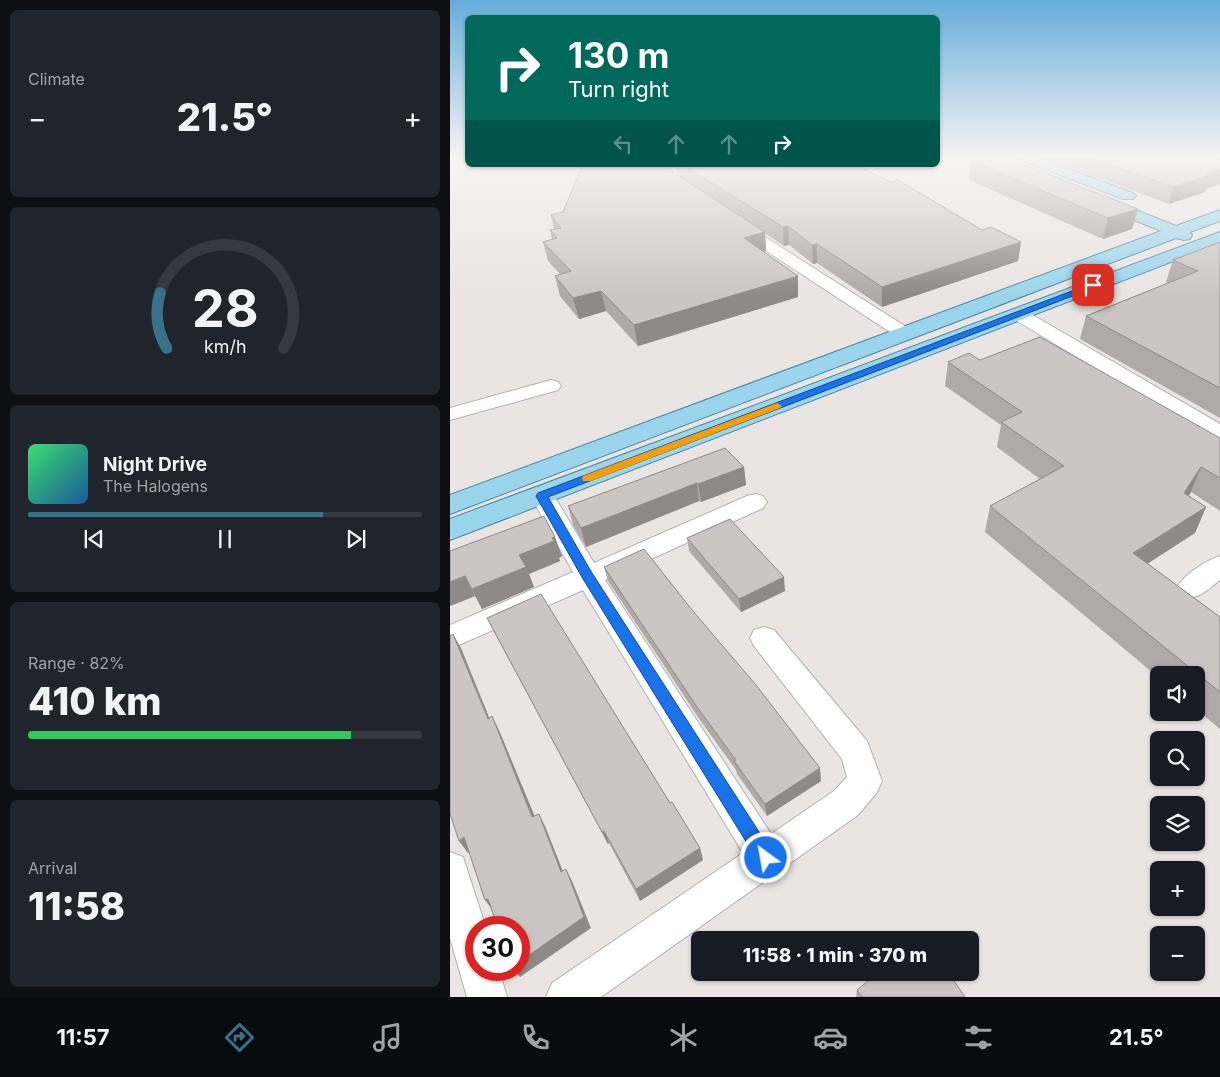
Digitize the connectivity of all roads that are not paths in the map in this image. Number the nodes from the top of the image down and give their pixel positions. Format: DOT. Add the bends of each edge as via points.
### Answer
graph roads {
  1 [pos="1118,203"];
  2 [pos="1132,203"];
  3 [pos="1220,215"];
  4 [pos="727,218"];
  5 [pos="1198,231"];
  6 [pos="1018,314"];
  7 [pos="905,334"];
  8 [pos="551,386"];
  9 [pos="450,414"];
  10 [pos="1220,433"];
  11 [pos="542,496"];
  12 [pos="755,502"];
  13 [pos="450,505"];
  14 [pos="450,530"];
  15 [pos="1220,566"];
  16 [pos="588,576"];
  17 [pos="1189,589"];
  18 [pos="450,638"];
  19 [pos="764,638"];
  20 [pos="766,858"];
  21 [pos="450,870"];
  22 [pos="465,922"];
  23 [pos="482,981"];
  24 [pos="487,997"];
  25 [pos="566,997"];
  1 -- 5 [label="main road"];
  2 -- 5 [label="main road"];
  3 -- 5 [label="main road"];
  4 -- 7 [label="street"];
  5 -- 6 [label="main road"];
  5 -- 7 [label="main road"];
  6 -- 10 [label="street"];
  6 -- 11 [label="main road"];
  7 -- 13 [label="main road"];
  8 -- 9 [label="street"];
  11 -- 14 [label="main road"];
  11 -- 16 [label="street"];
  12 -- 16 [label="street"];
  15 -- 17 [label="street"];
  16 -- 18 [label="street"];
  16 -- 20 [label="street"];
  19 -- 20 [label="street" via="856,752 865,780 846,803"];
  20 -- 25 [label="street"];
  21 -- 22 [label="street"];
  23 -- 24 [label="street"];
}
